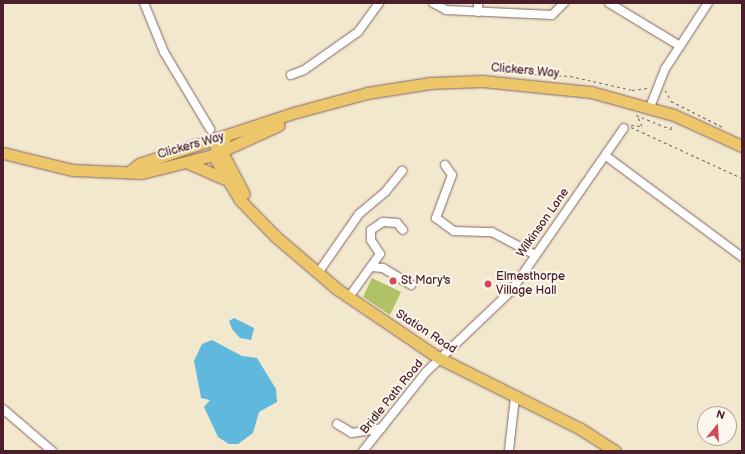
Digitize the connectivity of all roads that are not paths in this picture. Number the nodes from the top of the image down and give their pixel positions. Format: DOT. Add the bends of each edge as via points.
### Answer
graph roads {
  1 [pos="144,3"];
  2 [pos="379,3"];
  3 [pos="433,3"];
  4 [pos="478,3"];
  5 [pos="564,3"];
  6 [pos="610,3"];
  7 [pos="708,3"];
  8 [pos="478,12"];
  9 [pos="680,46"];
  10 [pos="291,75"];
  11 [pos="650,107"];
  12 [pos="299,113"];
  13 [pos="627,127"];
  14 [pos="210,129"];
  15 [pos="226,137"];
  16 [pos="742,146"];
  17 [pos="192,148"];
  18 [pos="217,152"];
  19 [pos="3,153"];
  20 [pos="606,156"];
  21 [pos="185,163"];
  22 [pos="445,165"];
  23 [pos="130,171"];
  24 [pos="402,171"];
  25 [pos="227,180"];
  26 [pos="246,203"];
  27 [pos="403,230"];
  28 [pos="535,255"];
  29 [pos="742,256"];
  30 [pos="371,267"];
  31 [pos="318,273"];
  32 [pos="411,284"];
  33 [pos="349,297"];
  34 [pos="440,358"];
  35 [pos="515,397"];
  36 [pos="3,409"];
  37 [pos="338,424"];
  38 [pos="382,428"];
  39 [pos="510,450"];
  40 [pos="52,451"];
  41 [pos="363,451"];
  42 [pos="615,451"];
  1 -- 14 [label="street" via="164,52"];
  2 -- 10 [label="street" via="358,32 304,70"];
  3 -- 8 [label="street" via="446,10"];
  4 -- 8 [label="street"];
  5 -- 8 [label="street" via="552,15"];
  6 -- 9 [label="street"];
  7 -- 9 [label="street"];
  9 -- 11 [label="street" via="665,69"];
  11 -- 12 [label="main road, Clickers Way" via="591,92 482,81 430,84 367,93"];
  11 -- 16 [label="main road, Clickers Way"];
  12 -- 15 [label="main road, Clickers Way"];
  12 -- 18 [label="main road, Clickers Way" via="296,118"];
  13 -- 20 [label="street, Wilkinson Lane"];
  15 -- 17 [label="main road, Clickers Way"];
  15 -- 18 [label="main road"];
  17 -- 18 [label="main road"];
  17 -- 23 [label="main road, Clickers Way" via="139,164"];
  18 -- 21 [label="main road, Clickers Way"];
  18 -- 25 [label="main road, Station Road"];
  18 -- 26 [label="main road, Station Road"];
  19 -- 23 [label="main road, Clickers Way" via="73,170"];
  20 -- 28 [label="street, Wilkinson Lane"];
  20 -- 29 [label="street"];
  21 -- 23 [label="main road, Clickers Way" via="142,173"];
  21 -- 25 [label="main road" via="205,168"];
  22 -- 28 [label="street" via="452,174 436,218 454,231 492,232"];
  24 -- 31 [label="street" via="386,191 359,214"];
  25 -- 26 [label="main road, Station Road"];
  26 -- 31 [label="main road, Station Road" via="275,236"];
  27 -- 30 [label="street" via="397,223 383,222 371,230 371,240 380,254"];
  28 -- 34 [label="street, Wilkinson Lane" via="511,291"];
  30 -- 32 [label="street" via="383,268"];
  30 -- 33 [label="street"];
  31 -- 33 [label="main road, Station Road"];
  33 -- 34 [label="main road, Station Road"];
  34 -- 35 [label="main road, Station Road"];
  34 -- 38 [label="street, Bridle Path Road"];
  35 -- 39 [label="street"];
  35 -- 42 [label="main road, Station Road" via="580,428"];
  36 -- 40 [label="street"];
  37 -- 38 [label="street" via="352,433"];
  38 -- 41 [label="street, Bridle Path Road"];
}
